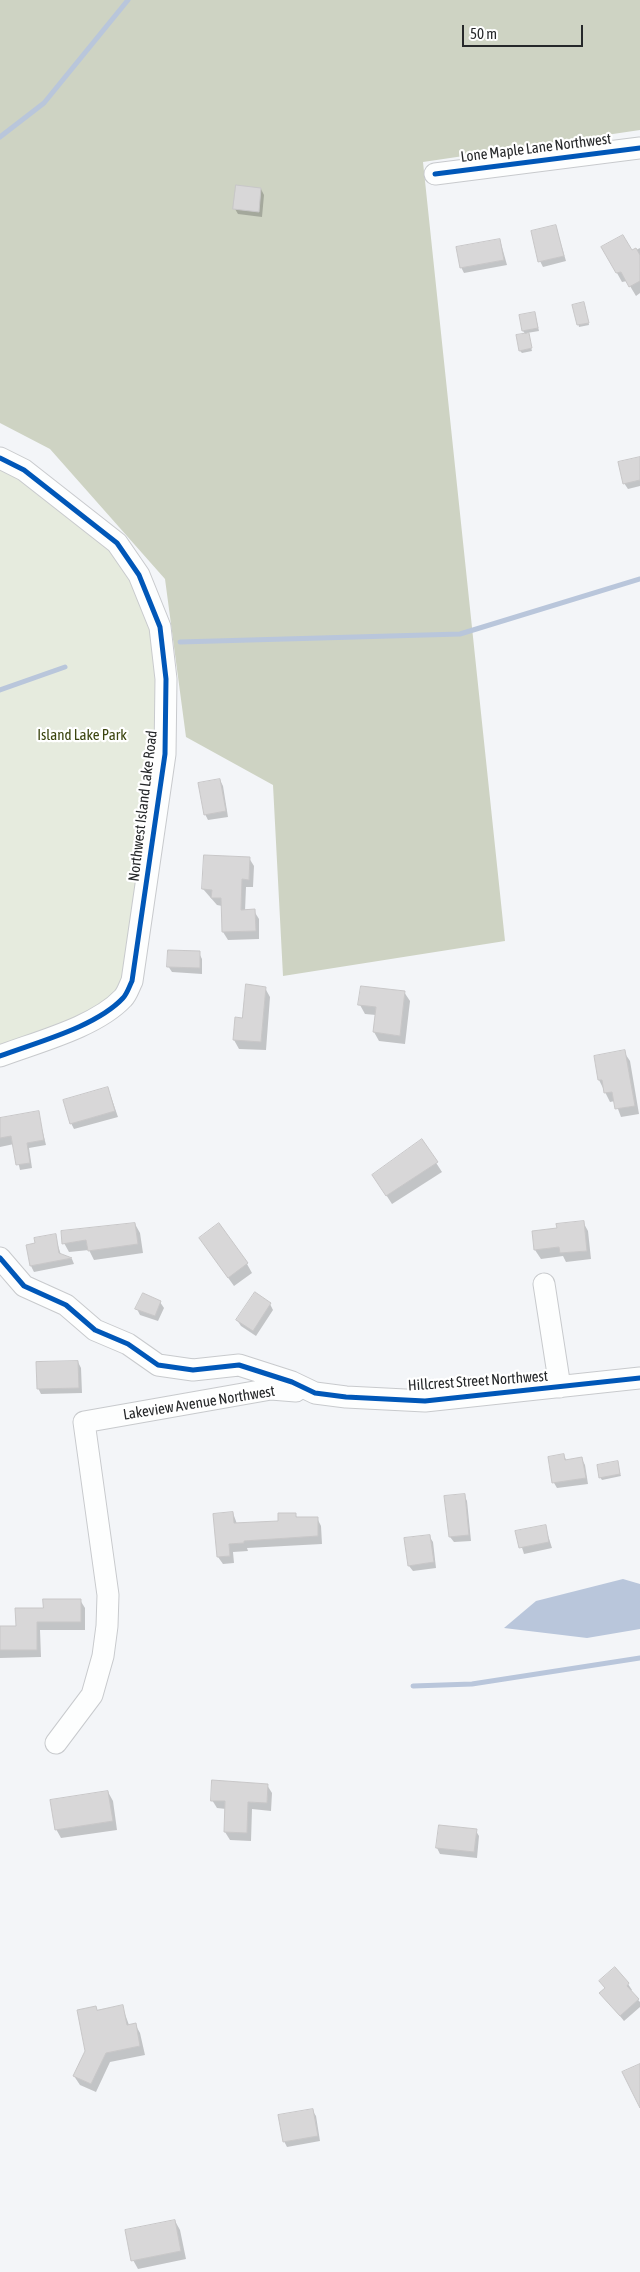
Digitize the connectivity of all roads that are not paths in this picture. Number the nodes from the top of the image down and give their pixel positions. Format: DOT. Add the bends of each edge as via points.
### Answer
graph roads {
  1 [pos="640,148"];
  2 [pos="435,174"];
  3 [pos="0,458"];
  4 [pos="0,1056"];
  5 [pos="0,1258"];
  6 [pos="544,1284"];
  7 [pos="640,1378"];
  8 [pos="560,1387"];
  9 [pos="315,1393"];
  10 [pos="56,1744"];
  1 -- 2 [label="street, Lone Maple Lane Northwest"];
  3 -- 4 [label="street, Northwest Island Lake Road" via="24,470 117,543 139,575 160,627 166,679 165,754 132,981 125,997 105,1013 79,1026"];
  5 -- 9 [label="street, Hillcrest Street Northwest" via="24,1286 66,1305 95,1330 128,1344 158,1365 193,1370 239,1365"];
  6 -- 8 [label="street"];
  7 -- 8 [label="street, Hillcrest Street Northwest"];
  8 -- 9 [label="street, Hillcrest Street Northwest" via="426,1400"];
  9 -- 10 [label="street, Lakeview Avenue Northwest" via="271,1389 84,1422 108,1594 107,1626 92,1695"];
}
